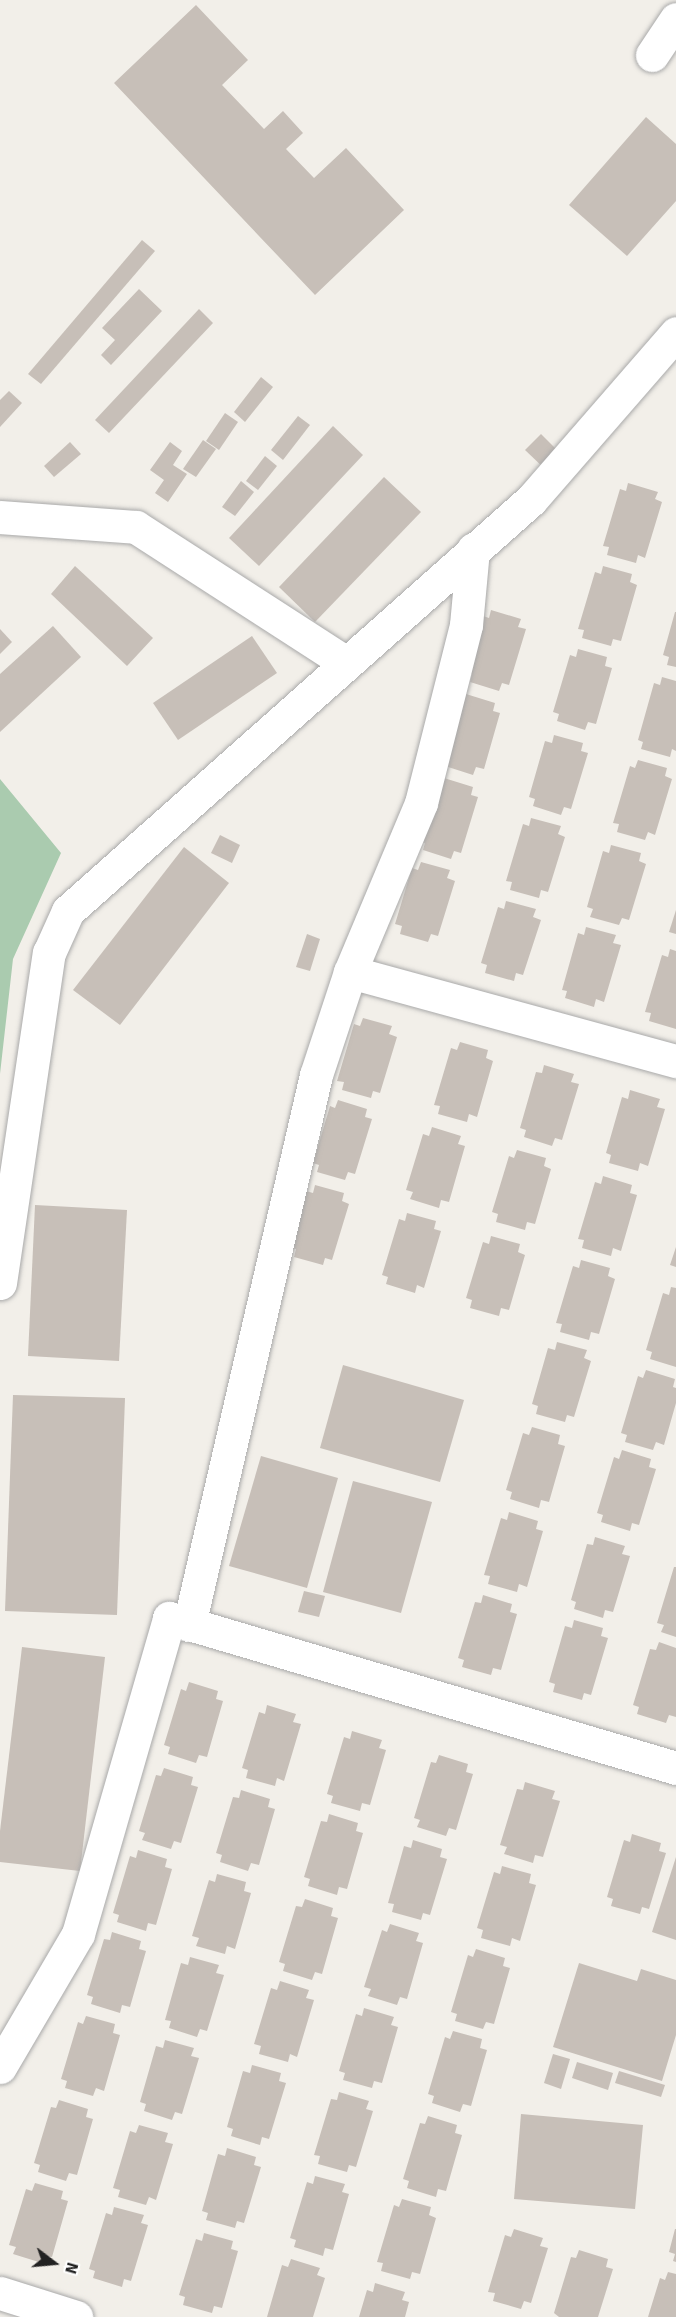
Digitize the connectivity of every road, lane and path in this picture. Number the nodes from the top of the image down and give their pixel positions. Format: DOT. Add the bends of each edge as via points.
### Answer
graph roads {
  1 [pos="676,19"];
  2 [pos="652,55"];
  3 [pos="676,333"];
  4 [pos="0,518"];
  5 [pos="473,549"];
  6 [pos="345,662"];
  7 [pos="350,972"];
  8 [pos="676,1061"];
  9 [pos="0,1283"];
  10 [pos="189,1624"];
  11 [pos="676,1768"];
  12 [pos="0,2067"];
  13 [pos="0,2293"];
  14 [pos="76,2317"];
  1 -- 2 [label="street"];
  3 -- 5 [label="street" via="531,500"];
  4 -- 6 [label="street" via="136,527"];
  5 -- 6 [label="street"];
  5 -- 7 [label="street" via="466,625 421,802"];
  6 -- 9 [label="street" via="68,911 49,953"];
  7 -- 8 [label="street"];
  7 -- 10 [label="street" via="316,1075"];
  10 -- 11 [label="street"];
  10 -- 12 [label="street" via="169,1618 78,1934"];
  13 -- 14 [label="street"];
}
